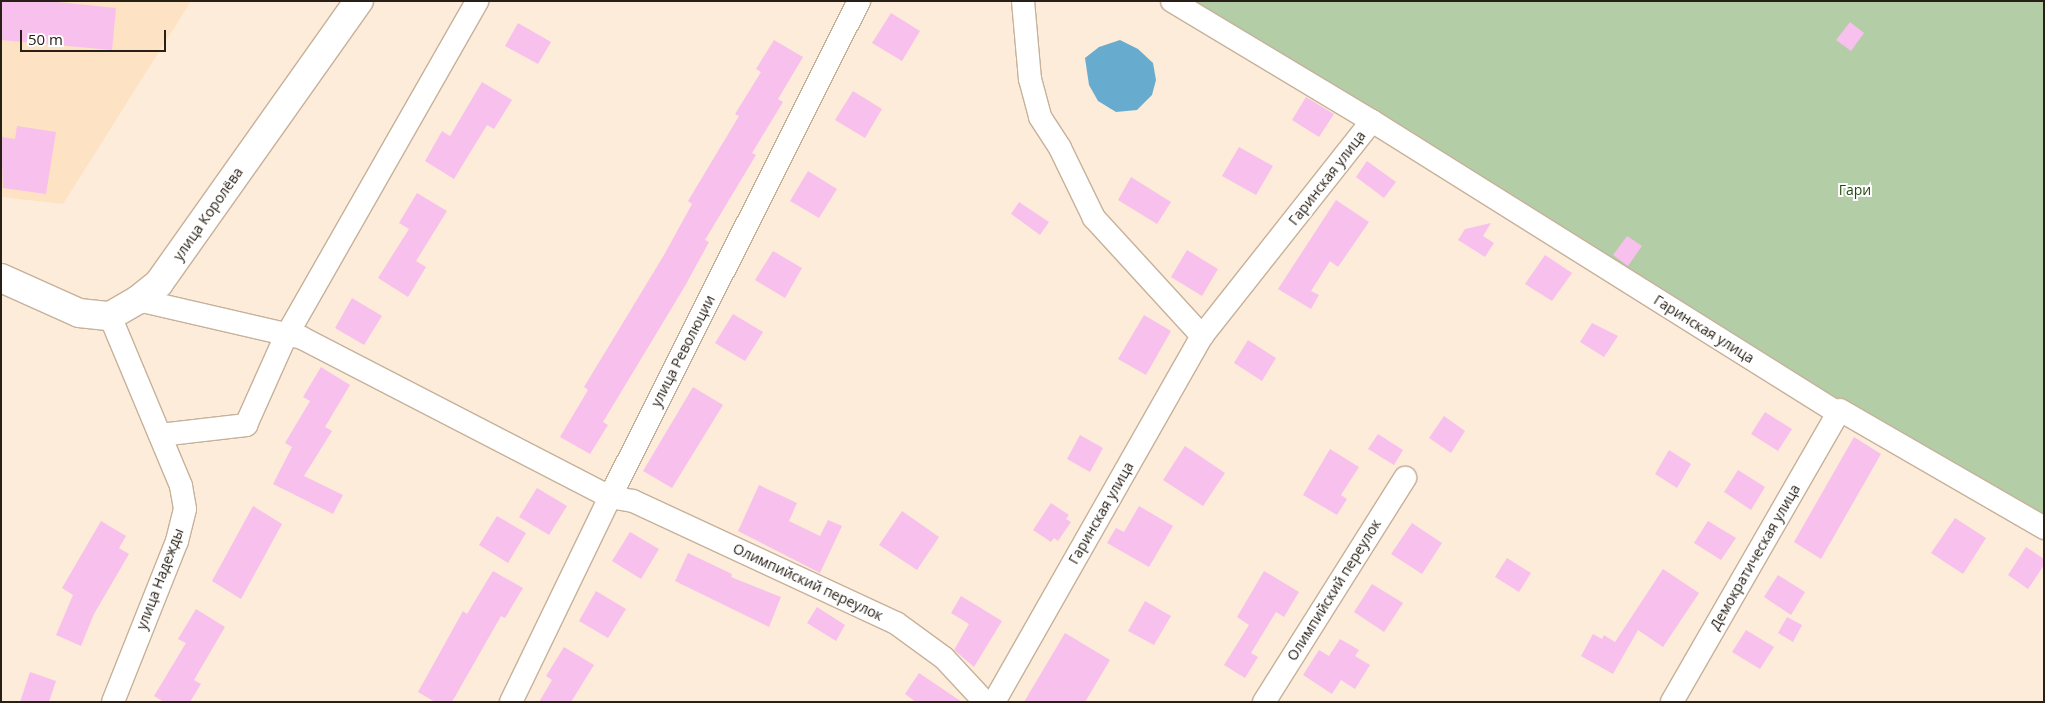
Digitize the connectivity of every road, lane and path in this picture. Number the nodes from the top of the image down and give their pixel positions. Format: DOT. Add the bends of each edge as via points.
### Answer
graph roads {
  1 [pos="359,1"];
  2 [pos="477,1"];
  3 [pos="859,1"];
  4 [pos="1023,1"];
  5 [pos="1172,1"];
  6 [pos="1372,121"];
  7 [pos="1,278"];
  8 [pos="138,300"];
  9 [pos="110,316"];
  10 [pos="287,334"];
  11 [pos="1202,336"];
  12 [pos="1839,412"];
  13 [pos="160,435"];
  14 [pos="1405,478"];
  15 [pos="610,497"];
  16 [pos="2044,528"];
  17 [pos="113,702"];
  18 [pos="512,702"];
  19 [pos="985,702"];
  20 [pos="994,702"];
  21 [pos="1264,702"];
  22 [pos="1672,702"];
  1 -- 8 [label="street, улица Королёва" via="159,283"];
  2 -- 10 [label="street"];
  3 -- 15 [label="street, улица Революции"];
  4 -- 11 [label="street" via="1030,78 1040,117 1060,148 1094,218"];
  5 -- 6 [label="street"];
  6 -- 11 [label="street, Гаринская улица"];
  6 -- 12 [label="street, Гаринская улица"];
  7 -- 9 [label="street" via="79,313"];
  8 -- 9 [label="street, улица Королёва"];
  8 -- 10 [label="street, Олимпийский переулок"];
  9 -- 13 [label="street, улица Надежды"];
  10 -- 13 [label="street" via="246,425"];
  10 -- 15 [label="street, Олимпийский переулок" via="302,338"];
  11 -- 20 [label="street, Гаринская улица"];
  12 -- 16 [label="street, Гаринская улица"];
  12 -- 22 [label="street, Демократическая улица"];
  13 -- 17 [label="street, улица Надежды" via="181,486 185,509 177,541"];
  14 -- 21 [label="street, Олимпийский переулок"];
  15 -- 18 [label="street, улица Революции"];
  15 -- 19 [label="street, Олимпийский переулок" via="633,501 896,623 944,658"];
}
